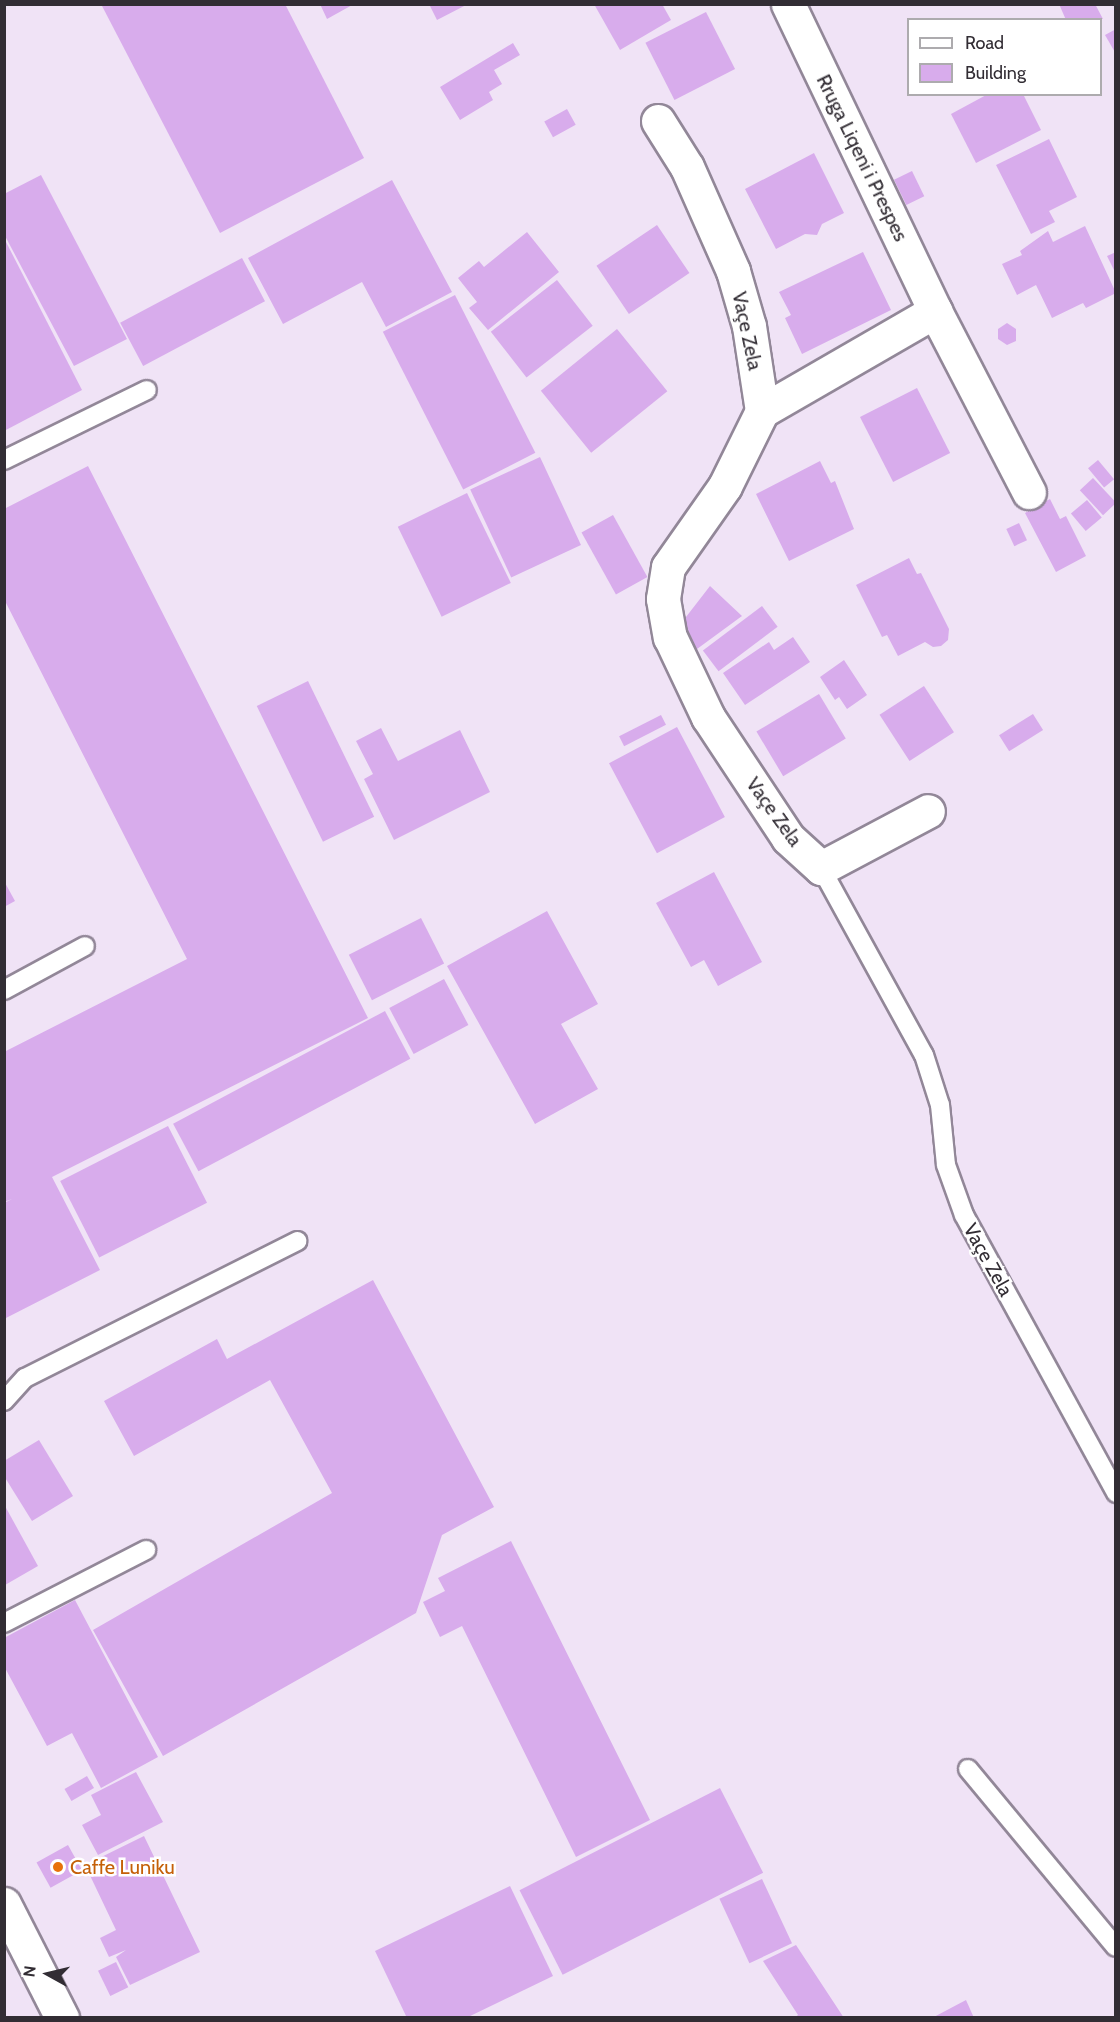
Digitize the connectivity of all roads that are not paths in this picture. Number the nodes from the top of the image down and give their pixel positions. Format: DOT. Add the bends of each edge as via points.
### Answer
graph roads {
  1 [pos="788,4"];
  2 [pos="658,121"];
  3 [pos="935,311"];
  4 [pos="147,390"];
  5 [pos="762,411"];
  6 [pos="4,460"];
  7 [pos="1029,492"];
  8 [pos="928,811"];
  9 [pos="821,868"];
  10 [pos="85,946"];
  11 [pos="4,990"];
  12 [pos="297,1241"];
  13 [pos="4,1401"];
  14 [pos="1116,1493"];
  15 [pos="146,1550"];
  16 [pos="4,1623"];
  17 [pos="968,1769"];
  18 [pos="4,1904"];
  19 [pos="1116,1947"];
  20 [pos="62,2018"];
  1 -- 3 [label="street, Rruga Liqeni i Prespes"];
  2 -- 5 [label="street, Vaçe Zela" via="687,167 733,271 749,326"];
  3 -- 5 [label="street"];
  3 -- 7 [label="street, Rruga Liqeni i Prespes"];
  4 -- 6 [label="lane"];
  5 -- 9 [label="street, Vaçe Zela" via="725,486 668,567 663,599 670,637 708,717 788,838"];
  8 -- 9 [label="street"];
  9 -- 14 [label="lane, Vaçe Zela" via="924,1055 940,1105 946,1165 964,1215"];
  10 -- 11 [label="lane"];
  12 -- 13 [label="lane" via="25,1378"];
  15 -- 16 [label="lane"];
  17 -- 19 [label="lane"];
  18 -- 20 [label="street"];
}
